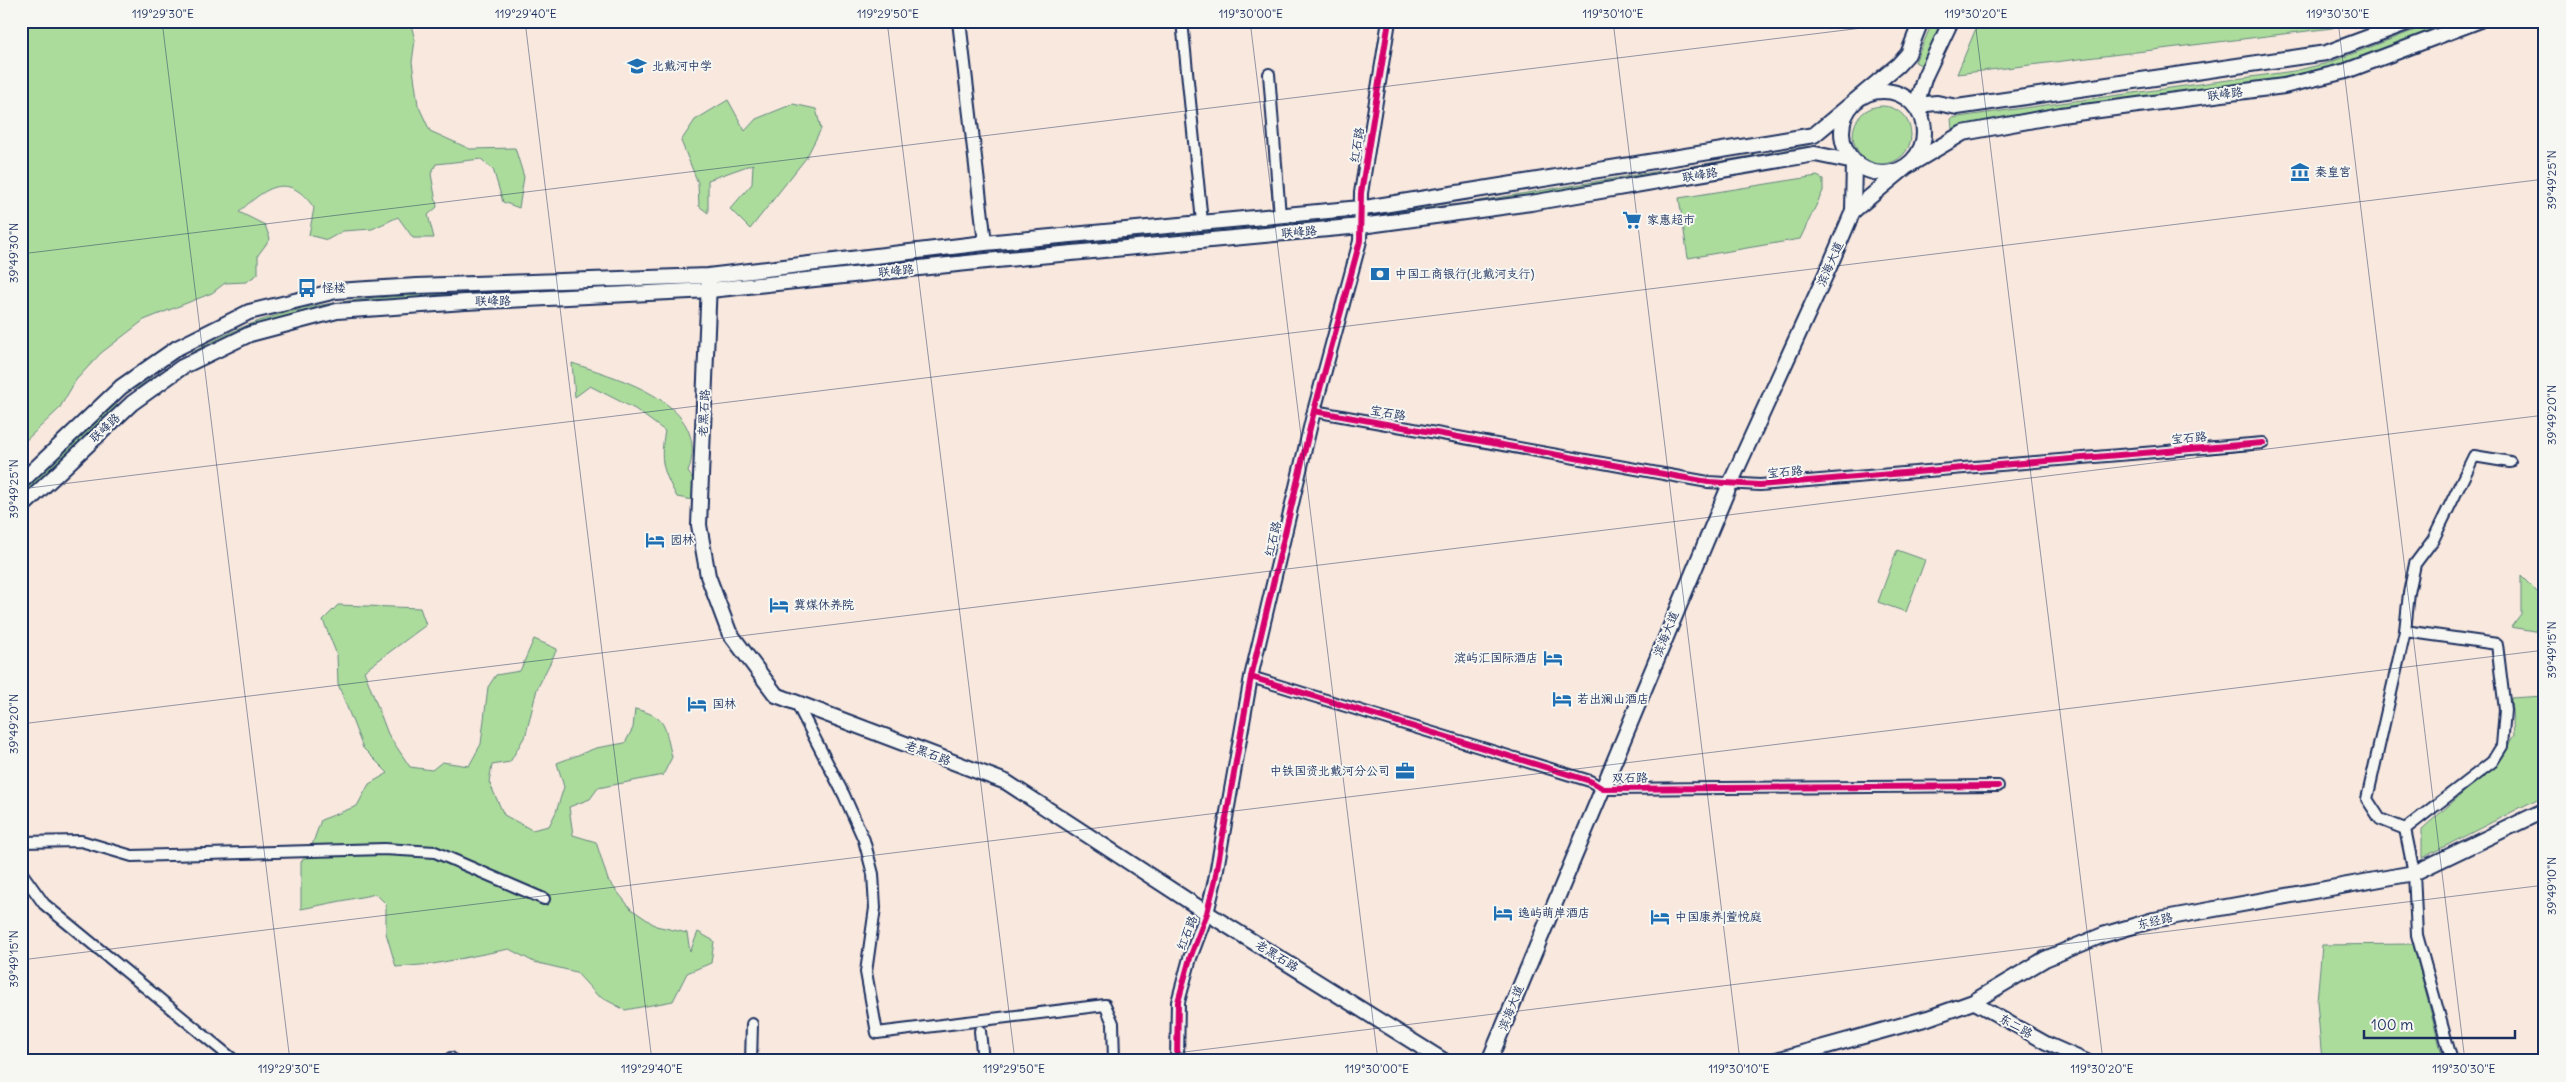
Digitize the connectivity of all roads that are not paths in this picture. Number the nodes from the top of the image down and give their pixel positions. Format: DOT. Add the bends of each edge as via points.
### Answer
graph roads {
  1 [pos="958,21"];
  2 [pos="1182,21"];
  3 [pos="1389,21"];
  4 [pos="1922,21"];
  5 [pos="1951,21"];
  6 [pos="2412,21"];
  7 [pos="2478,21"];
  8 [pos="1269,74"];
  9 [pos="1855,101"];
  10 [pos="1916,105"];
  11 [pos="1854,162"];
  12 [pos="1906,167"];
  13 [pos="1361,207"];
  14 [pos="1853,211"];
  15 [pos="1280,216"];
  16 [pos="1202,222"];
  17 [pos="1361,226"];
  18 [pos="985,243"];
  19 [pos="986,261"];
  20 [pos="708,276"];
  21 [pos="710,290"];
  22 [pos="1314,411"];
  23 [pos="2262,443"];
  24 [pos="2510,462"];
  25 [pos="21,482"];
  26 [pos="1730,484"];
  27 [pos="21,508"];
  28 [pos="2405,631"];
  29 [pos="1251,677"];
  30 [pos="796,702"];
  31 [pos="1998,786"];
  32 [pos="1603,789"];
  33 [pos="2545,810"];
  34 [pos="2405,829"];
  35 [pos="21,842"];
  36 [pos="21,872"];
  37 [pos="2414,873"];
  38 [pos="544,899"];
  39 [pos="1207,913"];
  40 [pos="1973,1002"];
  41 [pos="752,1024"];
  42 [pos="980,1031"];
  43 [pos="235,1061"];
  44 [pos="751,1061"];
  45 [pos="983,1061"];
  46 [pos="1114,1061"];
  47 [pos="1176,1061"];
  48 [pos="1444,1061"];
  49 [pos="1489,1061"];
  50 [pos="1773,1061"];
  51 [pos="2087,1061"];
  52 [pos="2452,1061"];
  1 -- 18 [label="street"];
  2 -- 16 [label="street"];
  3 -- 13 [label="street, 红石路"];
  4 -- 9 [label="main road, 联峰路" via="1908,54"];
  5 -- 10 [label="main road" via="1925,76"];
  6 -- 10 [label="main road, 联峰路" via="2326,53 1957,107"];
  7 -- 12 [label="main road, 联峰路" via="2346,71 2284,86 2062,116 1963,134"];
  8 -- 15 [label="street"];
  9 -- 10 [label="main road" via="1866,94 1886,90 1906,96"];
  9 -- 11 [label="main road" via="1846,112 1842,125 1846,151"];
  9 -- 13 [label="main road, 联峰路" via="1814,135"];
  10 -- 12 [label="main road" via="1923,118 1924,138 1916,157"];
  11 -- 12 [label="main road" via="1879,173"];
  11 -- 14 [label="main road"];
  11 -- 17 [label="main road, 联峰路" via="1815,154 1540,201"];
  12 -- 14 [label="main road"];
  13 -- 15 [label="main road, 联峰路"];
  13 -- 17 [label="street, 红石路"];
  14 -- 26 [label="main road, 滨海大道"];
  15 -- 16 [label="main road, 联峰路"];
  16 -- 18 [label="main road, 联峰路"];
  17 -- 19 [label="main road, 联峰路"];
  17 -- 22 [label="street, 红石路" via="1360,241"];
  18 -- 19 [label="street"];
  18 -- 20 [label="main road, 联峰路"];
  19 -- 21 [label="main road, 联峰路"];
  20 -- 21 [label="main road, 老黑石路"];
  20 -- 25 [label="main road, 联峰路" via="336,291 250,312 177,348 121,387"];
  21 -- 27 [label="main road, 联峰路" via="336,311 250,334 182,368 132,403"];
  21 -- 30 [label="main road, 老黑石路" via="699,526 708,576 729,632 776,695"];
  22 -- 26 [label="street, 宝石路"];
  22 -- 29 [label="street, 红石路"];
  23 -- 26 [label="street, 宝石路" via="1760,485"];
  24 -- 28 [label="street" via="2474,456 2433,540 2415,564 2408,593"];
  26 -- 32 [label="main road, 滨海大道"];
  28 -- 34 [label="street" via="2367,799 2380,819"];
  28 -- 34 [label="street" via="2497,644 2505,710 2502,746 2492,762"];
  29 -- 32 [label="street, 双石路" via="1590,782"];
  29 -- 39 [label="street, 红石路"];
  30 -- 39 [label="main road, 老黑石路" via="1006,782"];
  30 -- 46 [label="street" via="844,795 864,840 873,874 875,908 866,972 877,1033 1105,1005 1113,1023"];
  31 -- 32 [label="street, 双石路"];
  32 -- 49 [label="main road, 滨海大道"];
  33 -- 37 [label="main road, 东经路"];
  34 -- 37 [label="street"];
  35 -- 38 [label="street" via="80,841 132,856 384,849 435,852"];
  36 -- 43 [label="street" via="44,904"];
  37 -- 40 [label="main road, 东经路" via="2154,920 2103,935 2045,958"];
  37 -- 52 [label="street" via="2417,935"];
  39 -- 47 [label="street, 红石路" via="1178,1002"];
  39 -- 48 [label="main road, 老黑石路"];
  40 -- 50 [label="main road, 东经路" via="1928,1018"];
  40 -- 51 [label="street, 东二路" via="2046,1043"];
  41 -- 44 [label="street"];
  42 -- 45 [label="street"];
}
